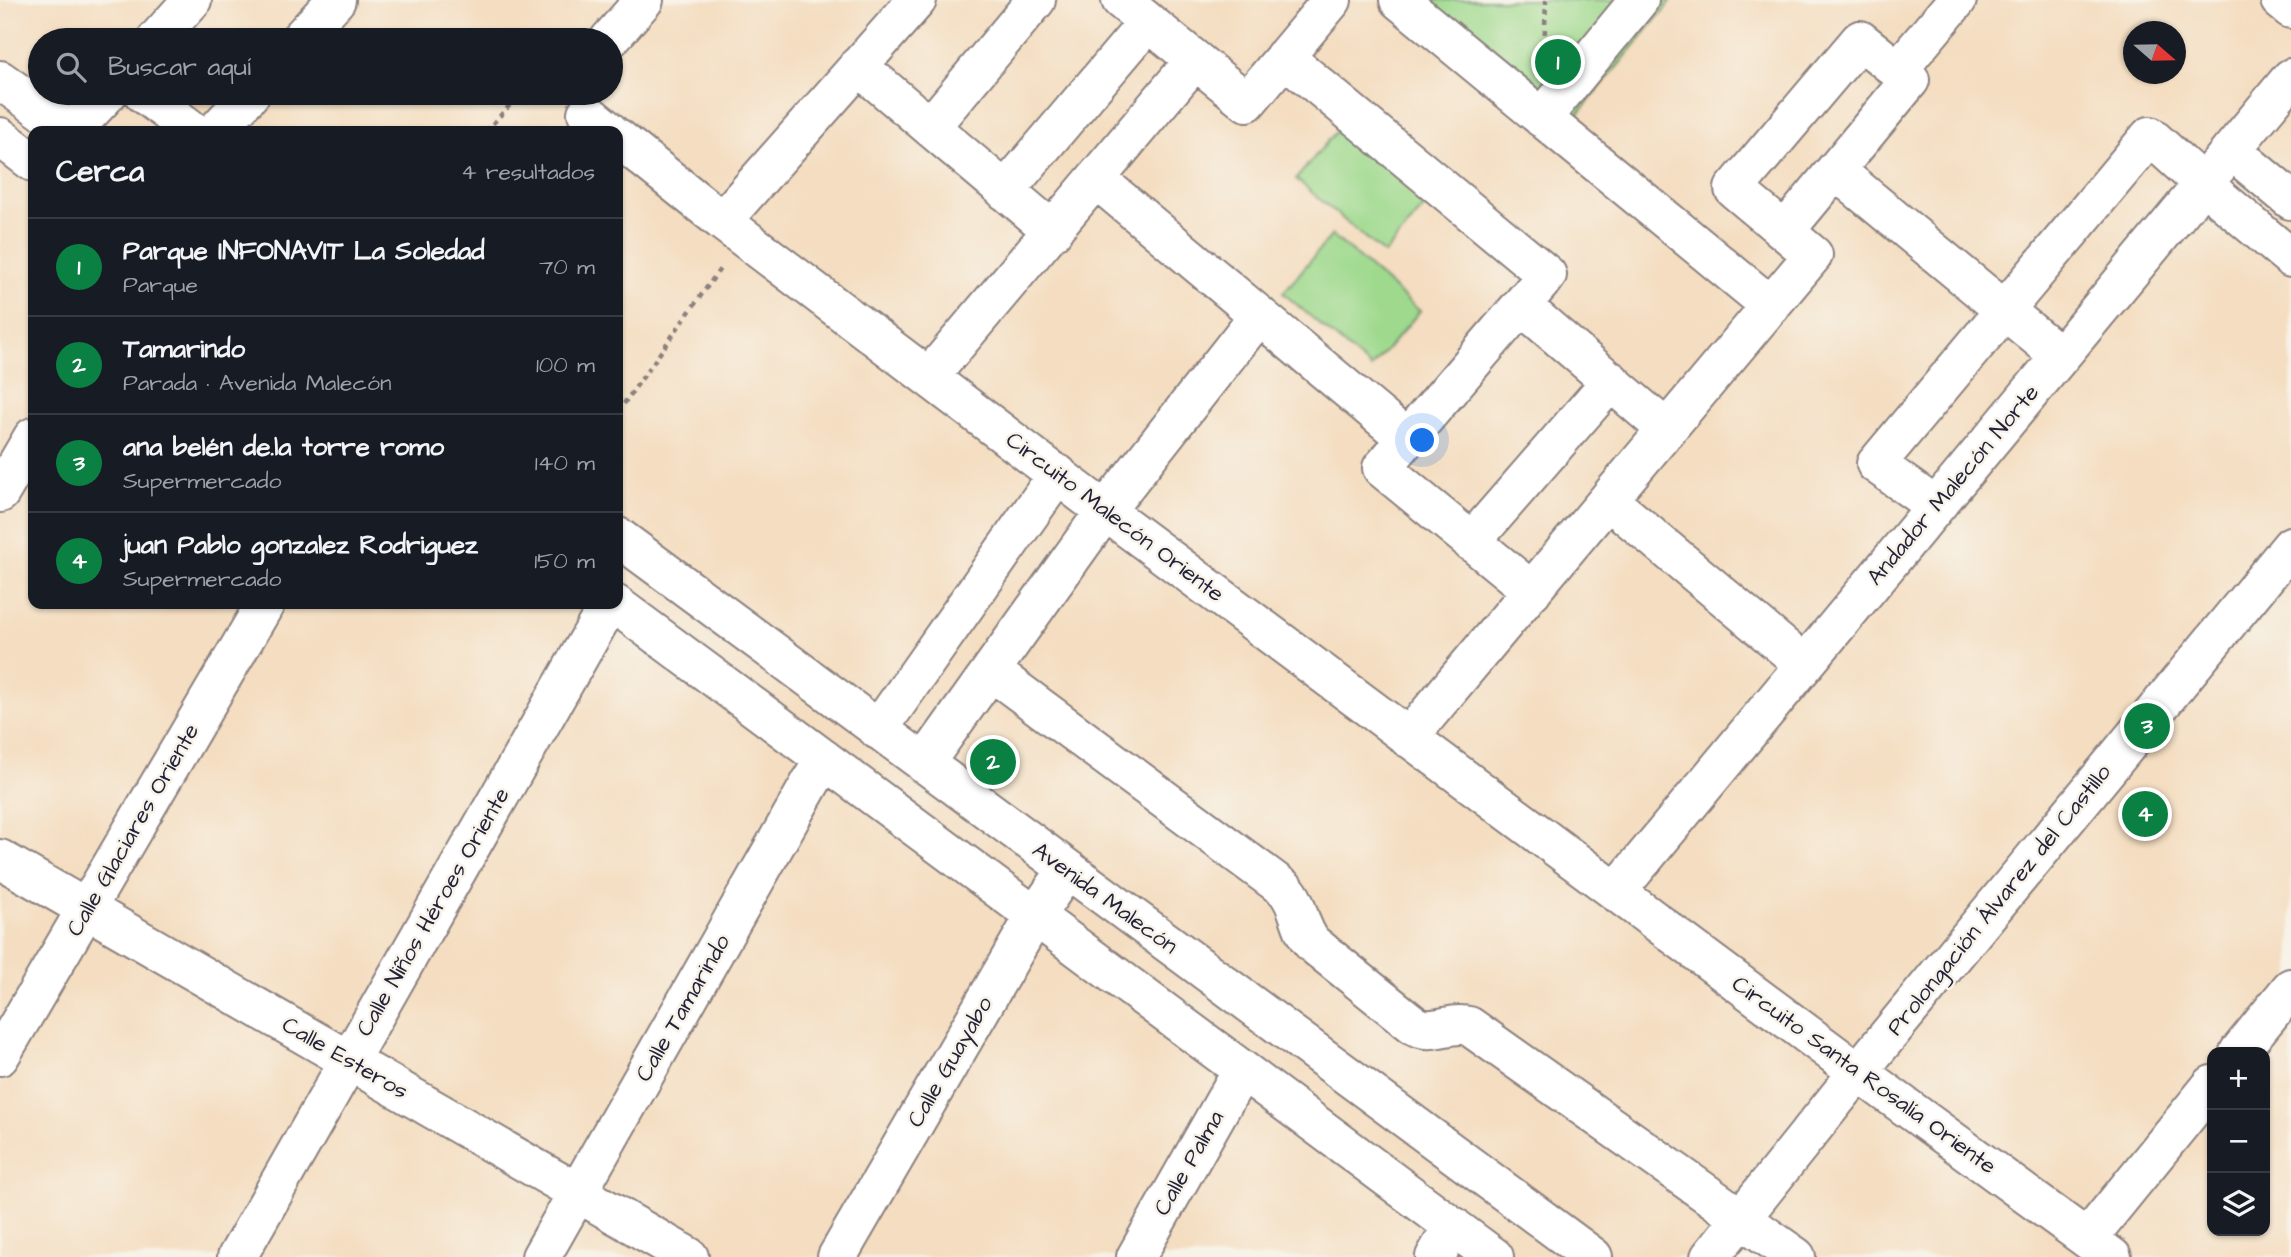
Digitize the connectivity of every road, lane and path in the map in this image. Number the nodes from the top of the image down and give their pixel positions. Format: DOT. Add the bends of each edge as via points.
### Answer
graph roads {
  1 [pos="192,0"];
  2 [pos="336,0"];
  3 [pos="644,0"];
  4 [pos="917,0"];
  5 [pos="1036,0"];
  6 [pos="1332,0"];
  7 [pos="1399,0"];
  8 [pos="1639,0"];
  9 [pos="1957,0"];
  10 [pos="2280,0"];
  11 [pos="2291,9"];
  12 [pos="1135,11"];
  13 [pos="167,28"];
  14 [pos="310,28"];
  15 [pos="620,28"];
  16 [pos="1284,57"];
  17 [pos="1195,60"];
  18 [pos="858,66"];
  19 [pos="1904,75"];
  20 [pos="2291,78"];
  21 [pos="0,80"];
  22 [pos="28,100"];
  23 [pos="35,105"];
  24 [pos="97,105"];
  25 [pos="159,105"];
  26 [pos="240,105"];
  27 [pos="510,105"];
  28 [pos="1542,118"];
  29 [pos="65,126"];
  30 [pos="77,126"];
  31 [pos="186,126"];
  32 [pos="221,126"];
  33 [pos="491,126"];
  34 [pos="930,127"];
  35 [pos="0,138"];
  36 [pos="623,142"];
  37 [pos="2231,150"];
  38 [pos="28,158"];
  39 [pos="1836,171"];
  40 [pos="1096,179"];
  41 [pos="2203,184"];
  42 [pos="1005,191"];
  43 [pos="2291,200"];
  44 [pos="732,229"];
  45 [pos="1053,232"];
  46 [pos="1785,232"];
  47 [pos="2291,258"];
  48 [pos="1522,306"];
  49 [pos="1771,306"];
  50 [pos="2003,309"];
  51 [pos="1259,315"];
  52 [pos="2060,356"];
  53 [pos="929,377"];
  54 [pos="1611,381"];
  55 [pos="623,404"];
  56 [pos="1667,430"];
  57 [pos="1406,439"];
  58 [pos="28,446"];
  59 [pos="1058,474"];
  60 [pos="0,494"];
  61 [pos="1608,500"];
  62 [pos="1935,506"];
  63 [pos="1105,512"];
  64 [pos="1471,542"];
  65 [pos="628,546"];
  66 [pos="2291,546"];
  67 [pos="623,568"];
  68 [pos="1532,591"];
  69 [pos="262,609"];
  70 [pos="606,609"];
  71 [pos="622,609"];
  72 [pos="1804,664"];
  73 [pos="992,671"];
  74 [pos="878,730"];
  75 [pos="1408,737"];
  76 [pos="824,759"];
  77 [pos="924,764"];
  78 [pos="0,859"];
  79 [pos="1067,870"];
  80 [pos="1616,892"];
  81 [pos="86,909"];
  82 [pos="1035,916"];
  83 [pos="2290,990"];
  84 [pos="2243,1047"];
  85 [pos="0,1056"];
  86 [pos="349,1060"];
  87 [pos="1242,1070"];
  88 [pos="1858,1072"];
  89 [pos="2207,1092"];
  90 [pos="578,1193"];
  91 [pos="1742,1217"];
  92 [pos="1444,1242"];
  93 [pos="2100,1248"];
  94 [pos="237,1257"];
  95 [pos="541,1257"];
  96 [pos="689,1257"];
  97 [pos="837,1257"];
  98 [pos="1136,1257"];
  99 [pos="1494,1257"];
  100 [pos="1593,1257"];
  101 [pos="1710,1257"];
  102 [pos="1796,1257"];
  1 -- 13 [label="street"];
  2 -- 14 [label="street"];
  3 -- 15 [label="street"];
  4 -- 18 [label="street"];
  5 -- 34 [label="street"];
  6 -- 16 [label="street"];
  7 -- 28 [label="street"];
  8 -- 28 [label="street"];
  9 -- 19 [label="street"];
  10 -- 11 [label="street"];
  12 -- 17 [label="street"];
  12 -- 42 [label="street"];
  16 -- 17 [label="street" via="1247,102"];
  16 -- 48 [label="street" via="1547,275"];
  17 -- 40 [label="street"];
  18 -- 34 [label="street"];
  18 -- 44 [label="street"];
  19 -- 39 [label="street"];
  19 -- 46 [label="street" via="1860,40 1734,189"];
  20 -- 37 [label="street, Andador Malecón Norte"];
  21 -- 22 [label="street"];
  23 -- 29 [label="street"];
  24 -- 30 [label="street"];
  25 -- 31 [label="street"];
  26 -- 32 [label="street"];
  27 -- 33 [label="path"];
  28 -- 49 [label="street"];
  34 -- 42 [label="street"];
  35 -- 38 [label="street"];
  36 -- 44 [label="street, Circuito Malecón Oriente"];
  37 -- 41 [label="street, Andador Malecón Norte"];
  37 -- 43 [label="street"];
  39 -- 46 [label="street"];
  39 -- 50 [label="street"];
  40 -- 45 [label="street"];
  40 -- 51 [label="street"];
  41 -- 47 [label="street"];
  41 -- 50 [label="street" via="2150,136"];
  41 -- 52 [label="street, Andador Malecón Norte"];
  42 -- 45 [label="street"];
  44 -- 53 [label="street, Circuito Malecón Oriente"];
  44 -- 55 [label="path"];
  45 -- 53 [label="street"];
  46 -- 49 [label="street" via="1813,256"];
  48 -- 54 [label="street"];
  48 -- 57 [label="street"];
  49 -- 56 [label="street"];
  50 -- 52 [label="street"];
  50 -- 62 [label="street" via="1877,464"];
  51 -- 57 [label="street"];
  51 -- 63 [label="street"];
  52 -- 62 [label="street, Andador Malecón Norte"];
  53 -- 59 [label="street, Circuito Malecón Oriente"];
  54 -- 56 [label="street"];
  54 -- 64 [label="street"];
  56 -- 61 [label="street"];
  57 -- 64 [label="street" via="1382,468"];
  58 -- 60 [label="street"];
  59 -- 63 [label="street, Circuito Malecón Oriente"];
  59 -- 74 [label="street"];
  61 -- 68 [label="street"];
  61 -- 72 [label="street"];
  62 -- 72 [label="street, Andador Malecón Norte"];
  63 -- 73 [label="street"];
  63 -- 75 [label="street, Circuito Malecón Oriente"];
  64 -- 68 [label="street"];
  65 -- 67 [label="street"];
  65 -- 74 [label="street, Avenida Malecón"];
  66 -- 88 [label="street, Prolongación Álvarez del Castillo"];
  68 -- 75 [label="street"];
  69 -- 81 [label="street, Calle Glaciares Oriente"];
  70 -- 86 [label="street, Calle Niños Héroes Oriente"];
  71 -- 76 [label="street"];
  72 -- 80 [label="street, Andador Malecón Norte"];
  73 -- 77 [label="street"];
  73 -- 91 [label="street" via="1285,889 1313,944 1414,1025 1428,1031 1461,1024 1469,1027"];
  74 -- 77 [label="street, Avenida Malecón"];
  75 -- 80 [label="street, Circuito Malecón Oriente"];
  76 -- 82 [label="street"];
  76 -- 90 [label="street, Calle Tamarindo"];
  77 -- 79 [label="street, Avenida Malecón"];
  78 -- 81 [label="street, Calle Esteros"];
  79 -- 82 [label="street, Calle Guayabo"];
  79 -- 100 [label="street, Avenida Malecón"];
  80 -- 88 [label="street, Circuito Santa Rosalía Oriente"];
  81 -- 85 [label="street, Calle Glaciares Oriente"];
  81 -- 86 [label="street, Calle Esteros"];
  82 -- 87 [label="street"];
  82 -- 97 [label="street, Calle Guayabo"];
  83 -- 84 [label="street"];
  86 -- 90 [label="street, Calle Esteros"];
  86 -- 94 [label="street, Calle Niños Héroes Oriente"];
  87 -- 92 [label="street"];
  87 -- 98 [label="street, Calle Palma"];
  88 -- 91 [label="street, Prolongación Álvarez del Castillo"];
  88 -- 93 [label="street, Circuito Santa Rosalía Oriente"];
  89 -- 93 [label="street"];
  90 -- 95 [label="street, Calle Tamarindo"];
  90 -- 96 [label="street, Calle Esteros"];
  91 -- 101 [label="street, Prolongación Álvarez del Castillo"];
  91 -- 102 [label="street"];
  92 -- 99 [label="street"];
}
